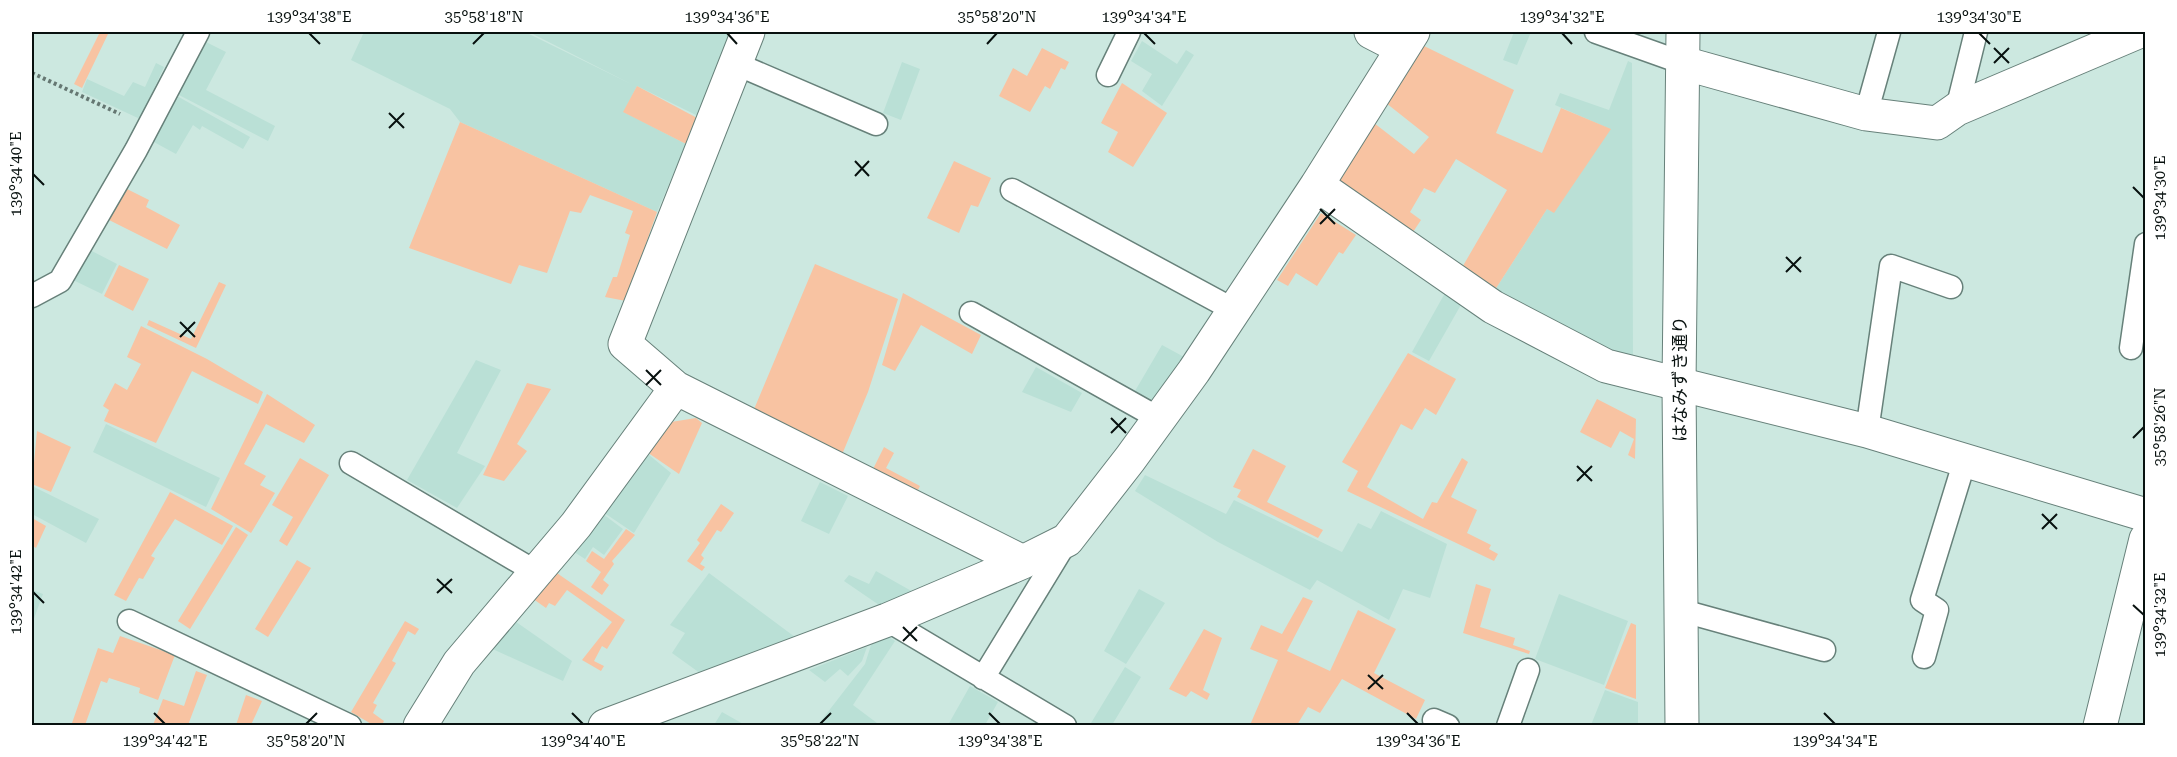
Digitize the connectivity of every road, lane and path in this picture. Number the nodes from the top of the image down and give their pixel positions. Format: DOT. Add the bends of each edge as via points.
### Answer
graph roads {
  1 [pos="198,32"];
  2 [pos="748,32"];
  3 [pos="1129,32"];
  4 [pos="1371,32"];
  5 [pos="1596,32"];
  6 [pos="1889,32"];
  7 [pos="1976,32"];
  8 [pos="2138,32"];
  9 [pos="2107,39"];
  10 [pos="1407,40"];
  11 [pos="1683,47"];
  12 [pos="734,63"];
  13 [pos="32,73"];
  14 [pos="1107,75"];
  15 [pos="1957,110"];
  16 [pos="1866,114"];
  17 [pos="876,124"];
  18 [pos="148,127"];
  19 [pos="1317,185"];
  20 [pos="1012,190"];
  21 [pos="2145,244"];
  22 [pos="1951,287"];
  23 [pos="32,296"];
  24 [pos="1234,310"];
  25 [pos="971,313"];
  26 [pos="2131,348"];
  27 [pos="1679,386"];
  28 [pos="676,388"];
  29 [pos="1160,418"];
  30 [pos="1867,431"];
  31 [pos="1965,460"];
  32 [pos="351,463"];
  33 [pos="2145,515"];
  34 [pos="2145,538"];
  35 [pos="1067,540"];
  36 [pos="1023,562"];
  37 [pos="536,572"];
  38 [pos="1683,610"];
  39 [pos="887,620"];
  40 [pos="129,621"];
  41 [pos="1824,650"];
  42 [pos="1924,657"];
  43 [pos="1527,670"];
  44 [pos="983,678"];
  45 [pos="350,726"];
  46 [pos="420,726"];
  47 [pos="605,726"];
  48 [pos="1065,726"];
  49 [pos="1508,726"];
  50 [pos="1682,726"];
  51 [pos="2100,726"];
  1 -- 18 [label="lane"];
  2 -- 12 [label="street"];
  3 -- 14 [label="lane"];
  4 -- 10 [label="street"];
  5 -- 11 [label="lane"];
  6 -- 16 [label="lane"];
  7 -- 15 [label="lane"];
  8 -- 9 [label="street"];
  9 -- 15 [label="street"];
  10 -- 19 [label="street"];
  11 -- 16 [label="street"];
  11 -- 27 [label="street, はなみずき通り"];
  12 -- 17 [label="lane"];
  12 -- 28 [label="street" via="625,344"];
  13 -- 18 [label="path"];
  15 -- 16 [label="street" via="1937,123"];
  18 -- 23 [label="lane" via="60,281"];
  19 -- 24 [label="street"];
  19 -- 27 [label="street" via="1493,307 1606,366"];
  20 -- 24 [label="lane"];
  21 -- 26 [label="lane"];
  22 -- 30 [label="lane" via="1891,266"];
  24 -- 29 [label="street"];
  25 -- 29 [label="lane"];
  27 -- 30 [label="street"];
  27 -- 38 [label="street, はなみずき通り"];
  28 -- 36 [label="street"];
  28 -- 37 [label="street" via="576,525"];
  29 -- 35 [label="street"];
  30 -- 31 [label="street"];
  31 -- 33 [label="street"];
  31 -- 42 [label="lane" via="1922,600 1937,610"];
  32 -- 37 [label="lane"];
  34 -- 51 [label="street"];
  35 -- 36 [label="street"];
  35 -- 44 [label="lane"];
  36 -- 39 [label="street"];
  37 -- 46 [label="street" via="459,663"];
  38 -- 41 [label="lane"];
  38 -- 50 [label="street, はなみずき通り"];
  39 -- 44 [label="lane"];
  39 -- 47 [label="street"];
  40 -- 45 [label="lane"];
  43 -- 49 [label="lane"];
  44 -- 48 [label="lane"];
}
